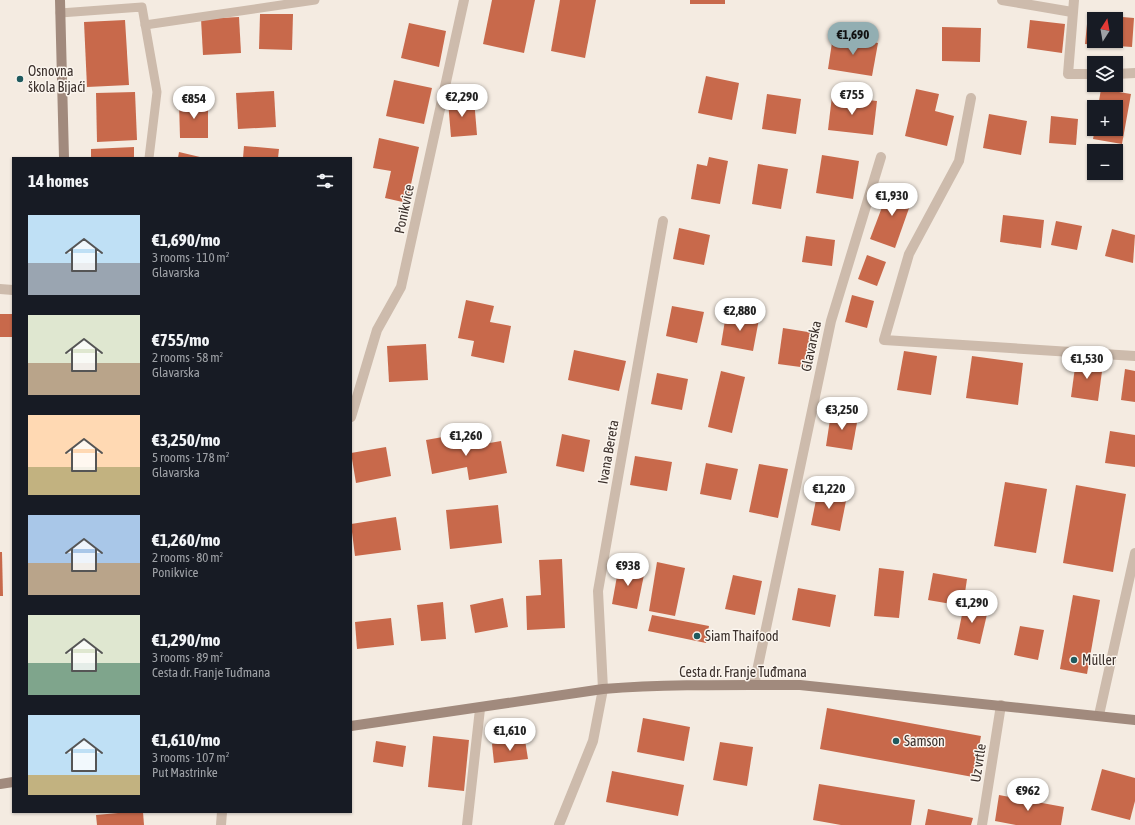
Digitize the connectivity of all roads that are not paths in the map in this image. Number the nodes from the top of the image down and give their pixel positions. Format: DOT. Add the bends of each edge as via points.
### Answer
graph roads {
  1 [pos="60,0"];
  2 [pos="315,0"];
  3 [pos="464,0"];
  4 [pos="1002,0"];
  5 [pos="1074,0"];
  6 [pos="1072,12"];
  7 [pos="60,13"];
  8 [pos="145,25"];
  9 [pos="1135,73"];
  10 [pos="1087,74"];
  11 [pos="1123,74"];
  12 [pos="971,98"];
  13 [pos="64,157"];
  14 [pos="149,157"];
  15 [pos="881,157"];
  16 [pos="663,221"];
  17 [pos="0,290"];
  18 [pos="12,290"];
  19 [pos="1135,356"];
  20 [pos="352,414"];
  21 [pos="1135,553"];
  22 [pos="754,685"];
  23 [pos="603,689"];
  24 [pos="1001,705"];
  25 [pos="480,709"];
  26 [pos="1099,715"];
  27 [pos="1135,720"];
  28 [pos="352,726"];
  29 [pos="12,782"];
  30 [pos="0,784"];
  31 [pos="222,813"];
  32 [pos="221,825"];
  33 [pos="467,825"];
  34 [pos="560,825"];
  35 [pos="982,825"];
  1 -- 7 [label="main road"];
  2 -- 8 [label="lane"];
  3 -- 20 [label="street, Ponikvice" via="401,287 377,330"];
  4 -- 6 [label="street"];
  5 -- 6 [label="street"];
  6 -- 10 [label="street" via="1068,74"];
  7 -- 8 [label="lane" via="142,7"];
  7 -- 13 [label="main road"];
  8 -- 14 [label="lane" via="158,92"];
  9 -- 11 [label="street"];
  12 -- 19 [label="street" via="959,160 909,254 884,340"];
  15 -- 22 [label="street, Glavarska" via="830,321"];
  16 -- 23 [label="street, Ivana Bereta" via="598,590"];
  17 -- 18 [label="street"];
  21 -- 26 [label="street"];
  22 -- 23 [label="main road, Cesta dr. Franje Tuđmana"];
  22 -- 24 [label="main road, Cesta dr. Franje Tuđmana" via="800,685"];
  23 -- 25 [label="main road, Cesta dr. Franje Tuđmana"];
  23 -- 34 [label="street, Ivana Bereta" via="593,741"];
  24 -- 26 [label="main road, Cesta dr. Franje Tuđmana"];
  24 -- 35 [label="street, Uz vrtle"];
  25 -- 28 [label="main road, Cesta dr. Franje Tuđmana"];
  25 -- 33 [label="street"];
  26 -- 27 [label="main road, Cesta dr. Franje Tuđmana"];
  29 -- 30 [label="main road"];
  31 -- 32 [label="street"];
}
